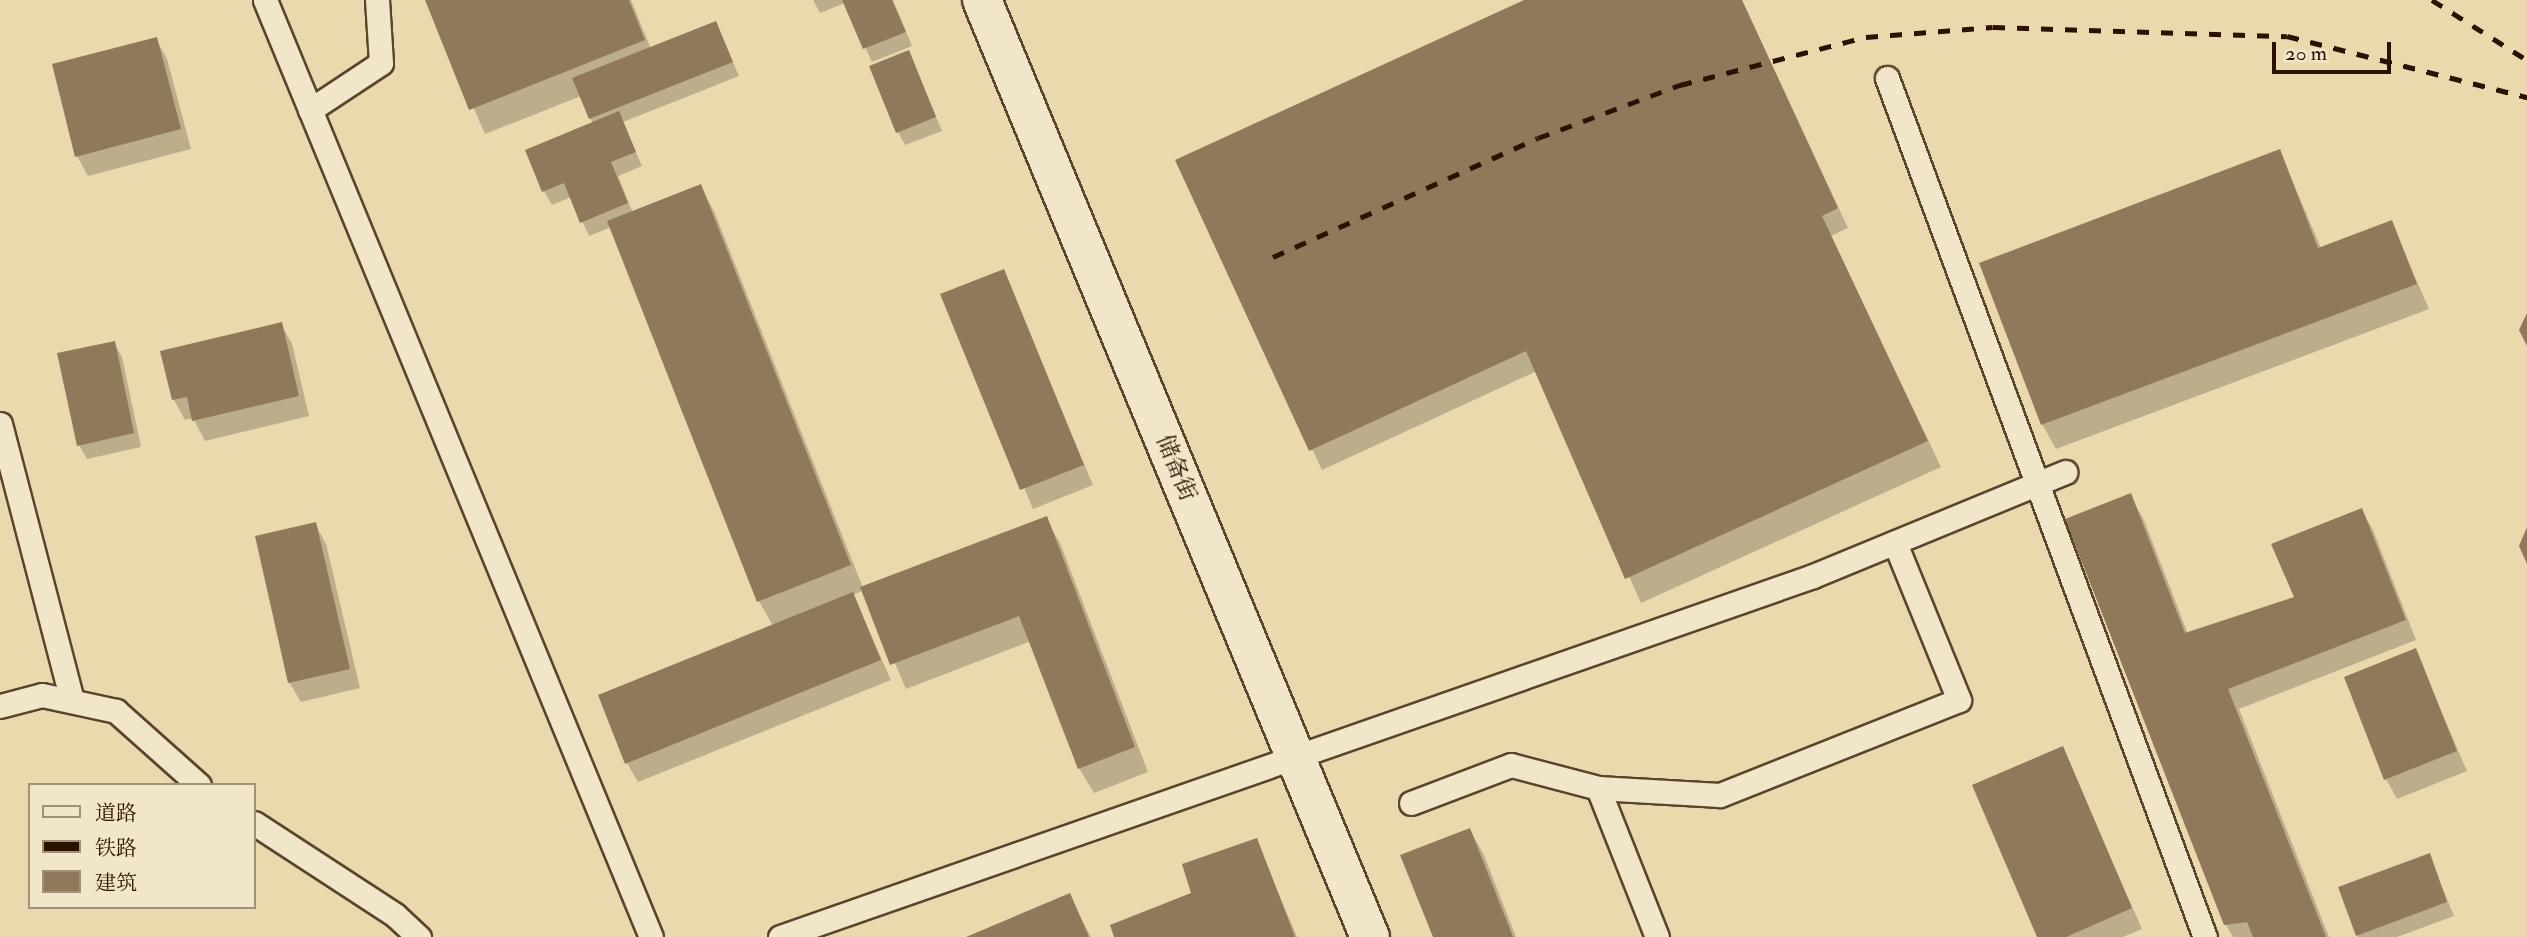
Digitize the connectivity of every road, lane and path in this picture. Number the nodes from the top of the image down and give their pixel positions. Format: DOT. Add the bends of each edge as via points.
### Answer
graph roads {
  1 [pos="265,0"];
  2 [pos="377,0"];
  3 [pos="982,0"];
  4 [pos="1887,78"];
  5 [pos="310,110"];
  6 [pos="0,424"];
  7 [pos="2065,472"];
  8 [pos="2037,484"];
  9 [pos="1895,543"];
  10 [pos="72,701"];
  11 [pos="0,706"];
  12 [pos="1295,755"];
  13 [pos="197,783"];
  14 [pos="1598,788"];
  15 [pos="1412,803"];
  16 [pos="256,824"];
  17 [pos="419,937"];
  18 [pos="652,937"];
  19 [pos="780,937"];
  20 [pos="1370,937"];
  21 [pos="1657,937"];
  22 [pos="2205,937"];
  1 -- 5 [label="lane"];
  2 -- 5 [label="lane" via="381,63"];
  3 -- 12 [label="street, 储备街"];
  4 -- 8 [label="lane"];
  5 -- 18 [label="lane"];
  6 -- 10 [label="lane"];
  7 -- 8 [label="lane"];
  8 -- 9 [label="lane"];
  8 -- 22 [label="lane"];
  9 -- 12 [label="lane" via="1813,576"];
  9 -- 14 [label="lane" via="1959,700 1720,795"];
  10 -- 11 [label="lane" via="42,695"];
  10 -- 13 [label="lane" via="116,711"];
  12 -- 19 [label="lane"];
  12 -- 20 [label="street, 储备街"];
  14 -- 15 [label="lane" via="1511,765"];
  14 -- 21 [label="lane"];
  16 -- 17 [label="lane" via="395,915"];
}
